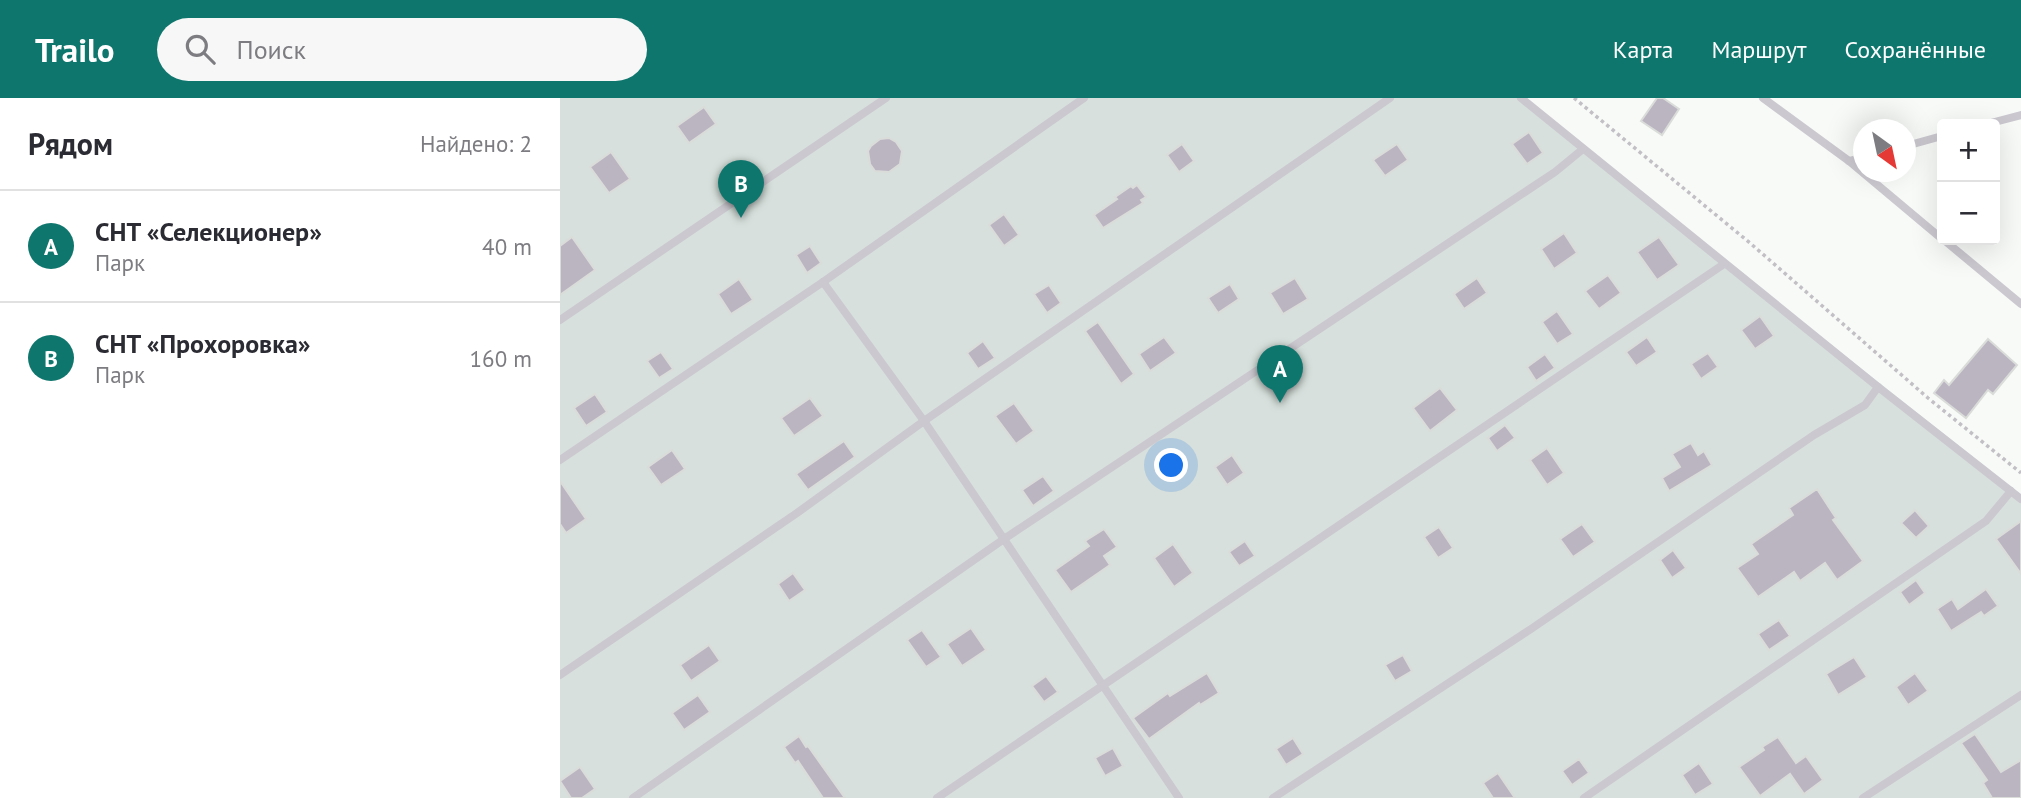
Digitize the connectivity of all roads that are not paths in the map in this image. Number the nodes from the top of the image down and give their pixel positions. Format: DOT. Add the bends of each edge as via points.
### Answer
graph roads {
  1 [pos="886,98"];
  2 [pos="1084,98"];
  3 [pos="1390,98"];
  4 [pos="1521,98"];
  5 [pos="1763,98"];
  6 [pos="2021,115"];
  7 [pos="2000,121"];
  8 [pos="1937,137"];
  9 [pos="1916,143"];
  10 [pos="1583,149"];
  11 [pos="1853,160"];
  12 [pos="1849,161"];
  13 [pos="1937,234"];
  14 [pos="1950,245"];
  15 [pos="1724,264"];
  16 [pos="823,282"];
  17 [pos="2021,304"];
  18 [pos="560,320"];
  19 [pos="1878,387"];
  20 [pos="924,421"];
  21 [pos="560,460"];
  22 [pos="2011,491"];
  23 [pos="2021,499"];
  24 [pos="1004,539"];
  25 [pos="560,675"];
  26 [pos="1101,685"];
  27 [pos="2021,695"];
  28 [pos="633,798"];
  29 [pos="937,798"];
  30 [pos="1179,798"];
  31 [pos="1273,798"];
  32 [pos="1584,798"];
  33 [pos="1863,798"];
  1 -- 18 [label="lane"];
  2 -- 16 [label="lane"];
  3 -- 20 [label="lane"];
  4 -- 10 [label="lane"];
  5 -- 12 [label="lane"];
  6 -- 7 [label="lane"];
  8 -- 9 [label="lane"];
  10 -- 15 [label="lane"];
  10 -- 24 [label="lane"];
  11 -- 12 [label="lane"];
  12 -- 13 [label="lane"];
  14 -- 17 [label="lane"];
  15 -- 19 [label="lane"];
  15 -- 26 [label="lane"];
  16 -- 20 [label="lane"];
  16 -- 21 [label="lane"];
  19 -- 22 [label="lane"];
  19 -- 31 [label="lane" via="1865,404"];
  20 -- 24 [label="lane"];
  20 -- 25 [label="lane"];
  22 -- 23 [label="lane"];
  22 -- 32 [label="lane" via="1986,521"];
  24 -- 26 [label="lane"];
  24 -- 28 [label="lane"];
  26 -- 29 [label="lane"];
  26 -- 30 [label="lane"];
  27 -- 33 [label="lane"];
}
